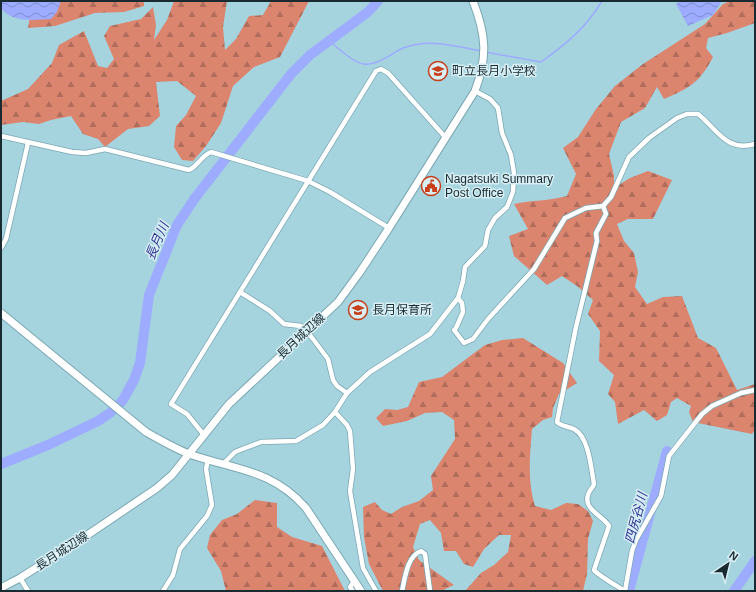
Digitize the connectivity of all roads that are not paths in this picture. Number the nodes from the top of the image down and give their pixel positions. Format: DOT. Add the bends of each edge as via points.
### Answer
graph roads {
  1 [pos="473,1"];
  2 [pos="475,91"];
  3 [pos="1,136"];
  4 [pos="446,138"];
  5 [pos="28,143"];
  6 [pos="755,144"];
  7 [pos="308,181"];
  8 [pos="603,206"];
  9 [pos="389,228"];
  10 [pos="1,248"];
  11 [pos="240,292"];
  12 [pos="458,298"];
  13 [pos="1,313"];
  14 [pos="307,331"];
  15 [pos="755,390"];
  16 [pos="347,393"];
  17 [pos="335,412"];
  18 [pos="204,435"];
  19 [pos="190,454"];
  20 [pos="208,460"];
  21 [pos="223,464"];
  22 [pos="20,578"];
  23 [pos="355,580"];
  24 [pos="1,588"];
  25 [pos="28,591"];
  26 [pos="163,591"];
  27 [pos="353,591"];
  28 [pos="362,591"];
  29 [pos="376,591"];
  30 [pos="402,591"];
  31 [pos="430,591"];
  32 [pos="625,591"];
  1 -- 2 [label="main road, 長月城辺線" via="485,47"];
  2 -- 4 [label="main road, 長月城辺線"];
  2 -- 12 [label="street" via="490,99 498,108 502,133 514,173 513,192 507,207 495,218 488,230 485,246 465,267"];
  3 -- 5 [label="street"];
  4 -- 7 [label="street" via="388,73 381,69 376,71"];
  4 -- 9 [label="main road, 長月城辺線"];
  5 -- 7 [label="street" via="72,152 86,153 105,149 189,170 194,168 204,155 211,152"];
  5 -- 10 [label="street" via="6,239"];
  6 -- 8 [label="street" via="741,147 730,144 698,114 686,114 649,138 629,157 612,197"];
  7 -- 9 [label="street"];
  7 -- 11 [label="street"];
  8 -- 12 [label="street" via="586,208 565,218 534,270 498,307 473,339 464,343 454,330 463,312 462,303"];
  8 -- 32 [label="street" via="606,214 596,233 597,241 557,422 560,426 575,429 587,446 594,484 587,502 609,526 594,570"];
  9 -- 14 [label="main road, 長月城辺線" via="346,291"];
  11 -- 14 [label="street" via="270,311 284,324 301,326"];
  11 -- 18 [label="street" via="171,404 187,414"];
  12 -- 16 [label="street" via="430,334 370,372"];
  13 -- 19 [label="main road" via="146,432 169,446"];
  14 -- 16 [label="street" via="328,359 333,380"];
  14 -- 18 [label="main road, 長月城辺線" via="243,390"];
  15 -- 32 [label="street" via="741,393 712,406 702,414 669,456 661,496 632,550"];
  16 -- 17 [label="street"];
  17 -- 21 [label="street" via="323,425 296,441 260,442 235,452"];
  17 -- 29 [label="street" via="348,425 350,431 353,469 350,491 363,568"];
  18 -- 19 [label="main road, 長月城辺線"];
  19 -- 20 [label="main road"];
  19 -- 22 [label="main road, 長月城辺線" via="157,488"];
  20 -- 21 [label="main road"];
  20 -- 26 [label="street" via="206,469 212,505 180,549 173,575"];
  21 -- 23 [label="main road" via="260,475 280,484 296,496"];
  22 -- 24 [label="main road, 長月城辺線"];
  22 -- 25 [label="street"];
  23 -- 27 [label="street" via="350,586"];
  23 -- 28 [label="main road"];
  30 -- 31 [label="street" via="408,567 421,551 425,554 427,562"];
}
